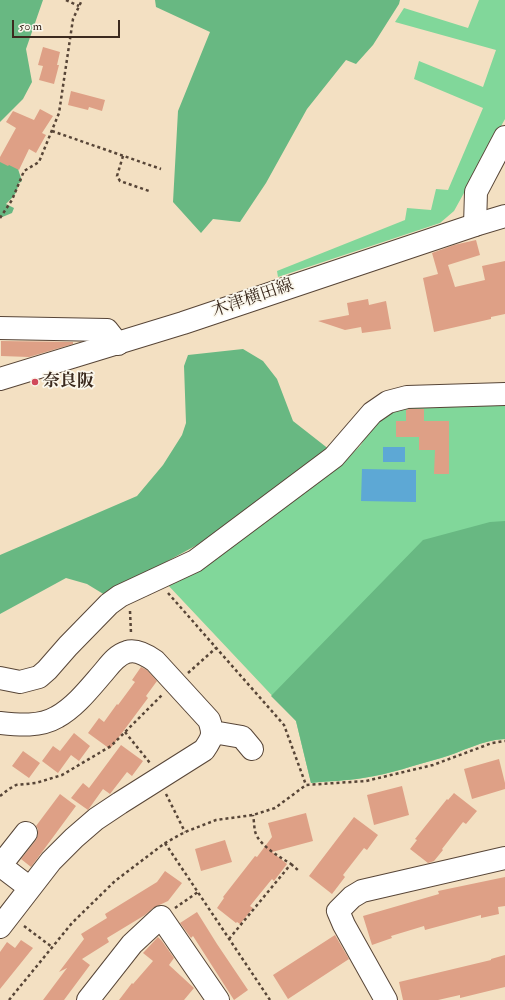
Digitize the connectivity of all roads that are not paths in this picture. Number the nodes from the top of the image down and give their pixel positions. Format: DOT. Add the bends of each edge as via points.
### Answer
graph roads {
  1 [pos="505,137"];
  2 [pos="505,216"];
  3 [pos="475,225"];
  4 [pos="0,328"];
  5 [pos="118,344"];
  6 [pos="0,379"];
  7 [pos="505,394"];
  8 [pos="0,678"];
  9 [pos="0,723"];
  10 [pos="213,732"];
  11 [pos="252,749"];
  12 [pos="26,833"];
  13 [pos="505,858"];
  14 [pos="0,866"];
  15 [pos="30,888"];
  16 [pos="4,921"];
  17 [pos="215,998"];
  18 [pos="88,1000"];
  19 [pos="386,1000"];
  1 -- 3 [label="street" via="476,192"];
  2 -- 3 [label="street, 木津横田線"];
  3 -- 5 [label="street, 木津横田線"];
  4 -- 5 [label="street" via="107,330"];
  5 -- 6 [label="street, 木津横田線"];
  7 -- 8 [label="street" via="407,397 388,402 372,413 334,457 195,561 120,596 99,614 39,677 20,682"];
  9 -- 10 [label="street" via="44,723 58,717 74,705 116,658 127,652 137,652 155,661 176,683 209,720"];
  10 -- 11 [label="street" via="242,737"];
  10 -- 15 [label="street" via="204,750 96,819 51,860"];
  12 -- 14 [label="street"];
  13 -- 19 [label="street" via="362,891 338,911"];
  14 -- 15 [label="street"];
  15 -- 16 [label="street"];
  17 -- 18 [label="street" via="161,917 132,944"];
}
